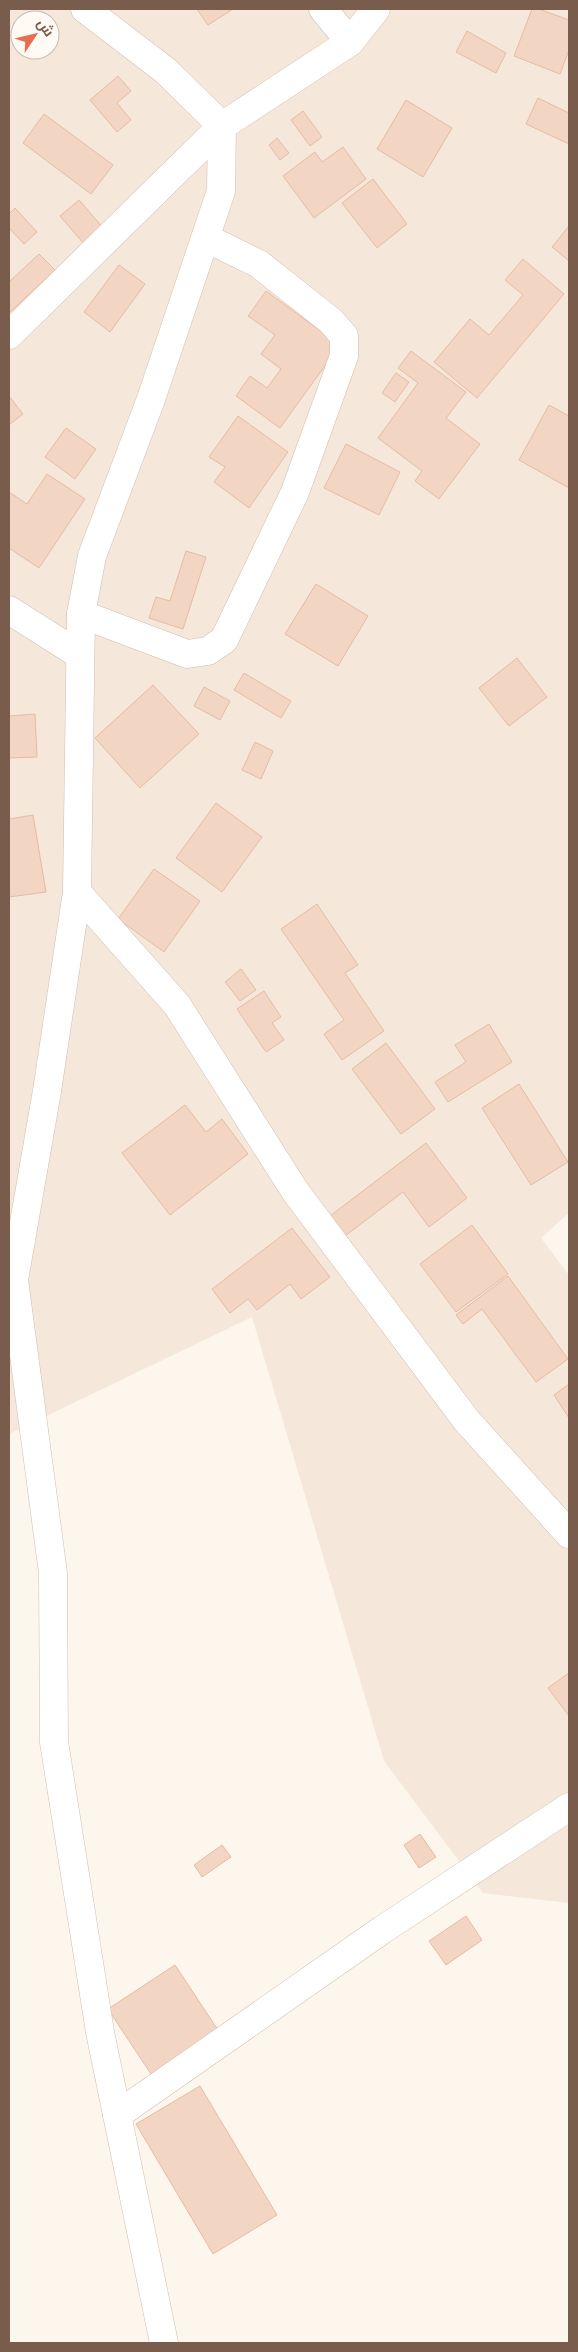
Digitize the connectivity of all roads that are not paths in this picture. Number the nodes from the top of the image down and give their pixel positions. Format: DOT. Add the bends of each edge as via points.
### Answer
graph roads {
  1 [pos="85,9"];
  2 [pos="323,9"];
  3 [pos="376,9"];
  4 [pos="350,42"];
  5 [pos="222,126"];
  6 [pos="206,238"];
  7 [pos="9,335"];
  8 [pos="9,610"];
  9 [pos="80,614"];
  10 [pos="80,655"];
  11 [pos="77,892"];
  12 [pos="569,1534"];
  13 [pos="569,1807"];
  14 [pos="117,2114"];
  15 [pos="164,2343"];
  1 -- 5 [label="street" via="166,71"];
  2 -- 4 [label="street"];
  3 -- 4 [label="street"];
  4 -- 5 [label="street"];
  5 -- 6 [label="street" via="221,191"];
  5 -- 7 [label="street"];
  6 -- 9 [label="street" via="92,556"];
  6 -- 9 [label="street" via="259,264 331,320 344,336 344,356 295,492 224,640 208,651 186,654"];
  8 -- 10 [label="street"];
  9 -- 10 [label="street"];
  10 -- 11 [label="street"];
  11 -- 12 [label="street" via="177,1005 295,1191 467,1421"];
  11 -- 14 [label="street" via="14,1280 53,1573 54,1742 100,2032"];
  13 -- 14 [label="street" via="382,1930"];
  14 -- 15 [label="street"];
}
